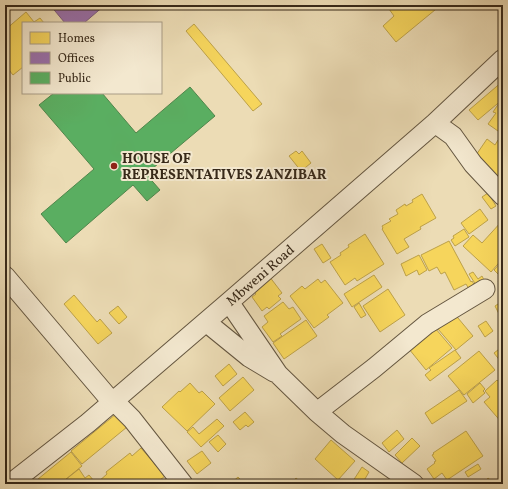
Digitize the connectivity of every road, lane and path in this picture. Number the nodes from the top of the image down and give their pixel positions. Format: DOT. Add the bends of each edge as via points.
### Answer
graph roads {
  1 [pos="503,59"];
  2 [pos="435,123"];
  3 [pos="503,196"];
  4 [pos="5,276"];
  5 [pos="485,290"];
  6 [pos="229,302"];
  7 [pos="206,322"];
  8 [pos="278,374"];
  9 [pos="113,402"];
  10 [pos="317,412"];
  11 [pos="10,484"];
  12 [pos="183,484"];
  13 [pos="414,484"];
  1 -- 2 [label="street, Mbweni Road"];
  2 -- 3 [label="street" via="452,136 473,164"];
  2 -- 6 [label="street, Mbweni Road"];
  4 -- 9 [label="street"];
  5 -- 10 [label="street" via="427,324"];
  6 -- 7 [label="street, Mbweni Road"];
  6 -- 8 [label="street"];
  7 -- 8 [label="street" via="249,357"];
  7 -- 9 [label="street, Mbweni Road"];
  8 -- 10 [label="street"];
  9 -- 11 [label="street, Mbweni Road"];
  9 -- 12 [label="street" via="132,419"];
  10 -- 13 [label="street" via="343,434"];
}
